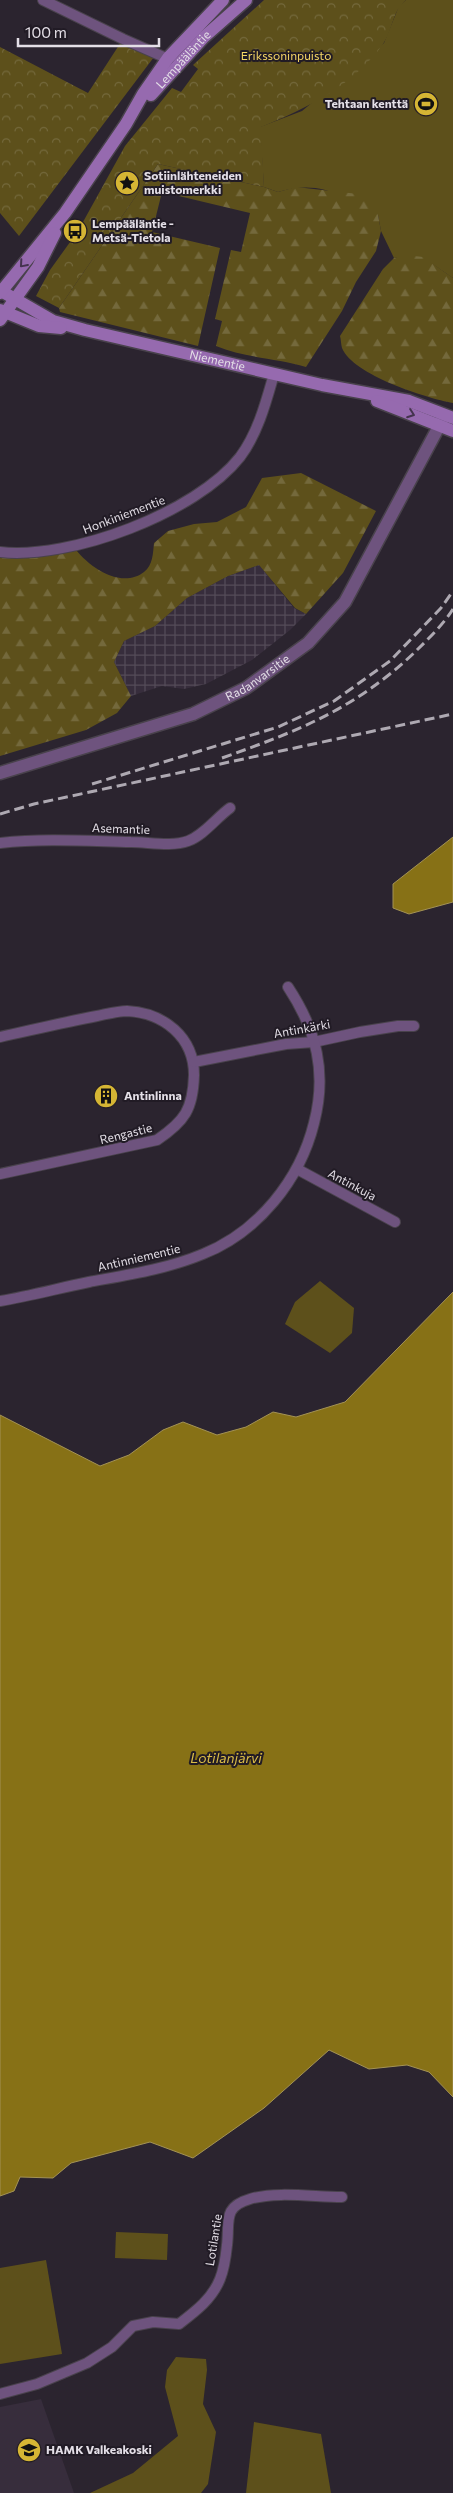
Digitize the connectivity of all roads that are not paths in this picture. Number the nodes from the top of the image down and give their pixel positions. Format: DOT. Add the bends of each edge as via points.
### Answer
graph roads {
  1 [pos="43,0"];
  2 [pos="236,2"];
  3 [pos="173,61"];
  4 [pos="65,212"];
  5 [pos="0,292"];
  6 [pos="15,300"];
  7 [pos="2,314"];
  8 [pos="85,330"];
  9 [pos="274,374"];
  10 [pos="441,418"];
  11 [pos="453,431"];
  12 [pos="0,552"];
  13 [pos="0,773"];
  14 [pos="230,808"];
  15 [pos="0,843"];
  16 [pos="288,987"];
  17 [pos="414,1026"];
  18 [pos="0,1037"];
  19 [pos="314,1042"];
  20 [pos="194,1062"];
  21 [pos="297,1169"];
  22 [pos="0,1174"];
  23 [pos="395,1222"];
  24 [pos="0,1301"];
  25 [pos="342,2197"];
  26 [pos="0,2394"];
  1 -- 3 [label="street"];
  2 -- 3 [label="main road, Lempääläntie"];
  3 -- 4 [label="main road, Lempääläntie" via="143,94 127,123"];
  4 -- 5 [label="main road, Lempääläntie, one-way"];
  4 -- 6 [label="main road, Lempääläntie" via="38,267"];
  5 -- 6 [label="main road, Niementie"];
  6 -- 7 [label="main road, Lempääläntie"];
  6 -- 8 [label="main road, Niementie" via="53,321"];
  7 -- 8 [label="main road, Niementie" via="39,326"];
  8 -- 9 [label="main road, Niementie"];
  9 -- 10 [label="main road, Niementie" via="349,390"];
  9 -- 12 [label="street, Honkiniementie" via="264,409 240,456 226,472 168,513 78,546 14,554"];
  10 -- 11 [label="main road, Niementie"];
  10 -- 13 [label="street, Radanvarsitie" via="345,602 308,643 246,688 193,714"];
  14 -- 15 [label="street, Asemantie" via="187,842 36,839"];
  16 -- 19 [label="street, Antinniementie" via="306,1019"];
  17 -- 19 [label="street, Antinkärki" via="360,1032"];
  18 -- 20 [label="street, Rengastie" via="126,1011 153,1015 174,1027 187,1044"];
  19 -- 20 [label="street, Antinkärki"];
  19 -- 21 [label="street, Antinniementie" via="321,1074 320,1102 310,1143"];
  20 -- 22 [label="street, Rengastie" via="194,1093 187,1114 157,1140"];
  21 -- 23 [label="street, Antinkuja"];
  21 -- 24 [label="street, Antinniementie" via="285,1190 265,1212 232,1238 204,1254 170,1266"];
  25 -- 26 [label="street, Lotilantie" via="265,2196 233,2206 227,2219 227,2244 220,2279 204,2304 179,2324 153,2322 133,2326 112,2347 87,2364 37,2384"];
}
